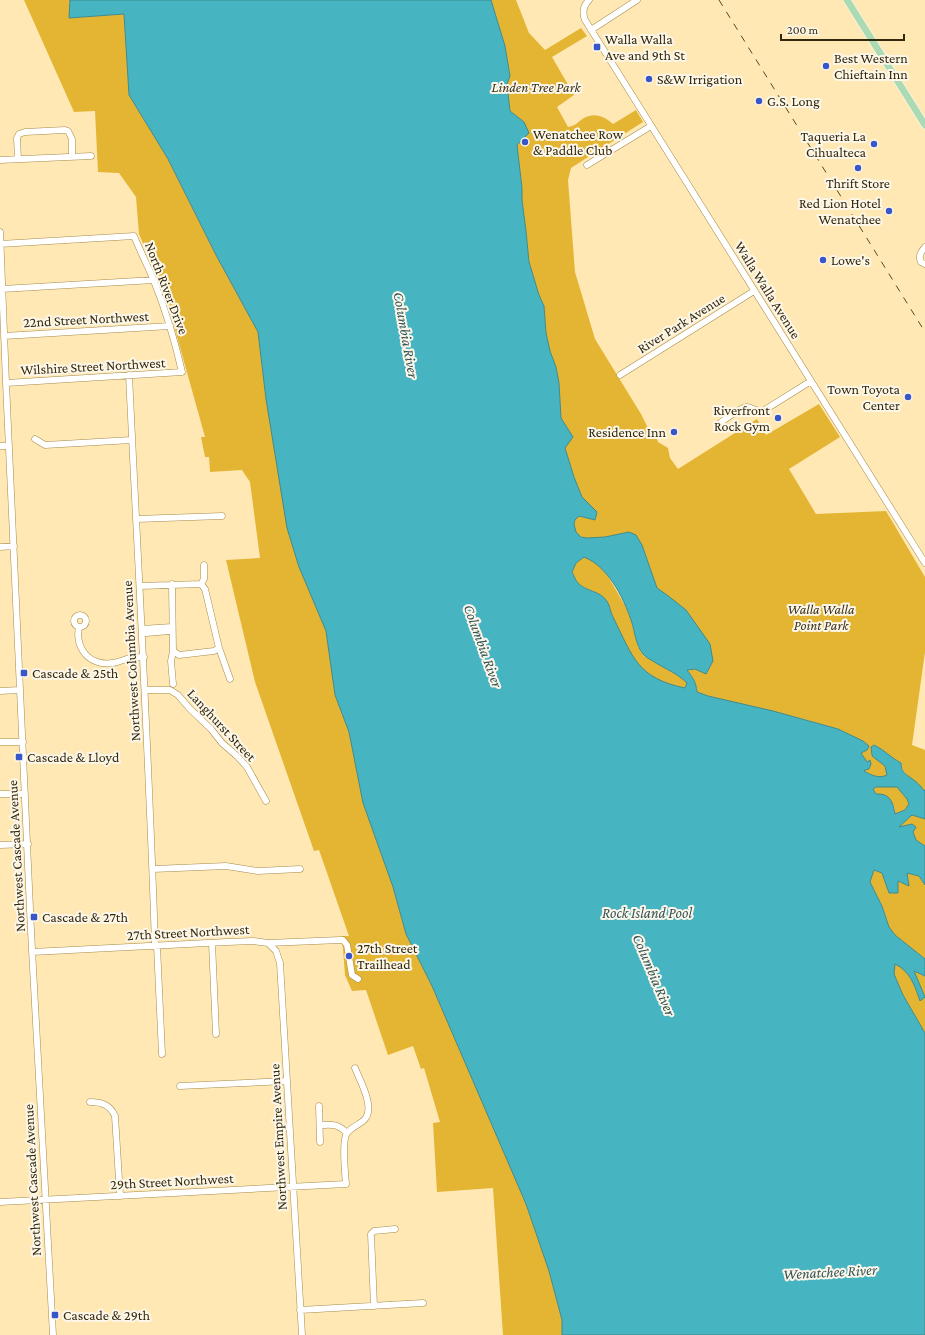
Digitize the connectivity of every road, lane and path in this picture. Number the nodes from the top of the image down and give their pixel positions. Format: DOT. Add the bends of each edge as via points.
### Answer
graph roads {
  1 [pos="589,0"];
  2 [pos="638,0"];
  3 [pos="847,0"];
  4 [pos="591,30"];
  5 [pos="925,125"];
  6 [pos="651,126"];
  7 [pos="72,156"];
  8 [pos="91,156"];
  9 [pos="18,159"];
  10 [pos="0,160"];
  11 [pos="587,165"];
  12 [pos="0,232"];
  13 [pos="0,244"];
  14 [pos="925,247"];
  15 [pos="925,264"];
  16 [pos="154,280"];
  17 [pos="2,289"];
  18 [pos="754,291"];
  19 [pos="170,326"];
  20 [pos="4,336"];
  21 [pos="182,372"];
  22 [pos="129,375"];
  23 [pos="620,375"];
  24 [pos="811,381"];
  25 [pos="6,383"];
  26 [pos="720,423"];
  27 [pos="35,440"];
  28 [pos="132,440"];
  29 [pos="0,446"];
  30 [pos="9,446"];
  31 [pos="222,516"];
  32 [pos="136,519"];
  33 [pos="14,546"];
  34 [pos="0,547"];
  35 [pos="925,563"];
  36 [pos="204,565"];
  37 [pos="172,584"];
  38 [pos="201,584"];
  39 [pos="140,586"];
  40 [pos="79,627"];
  41 [pos="172,629"];
  42 [pos="142,631"];
  43 [pos="219,648"];
  44 [pos="173,651"];
  45 [pos="144,657"];
  46 [pos="230,679"];
  47 [pos="173,684"];
  48 [pos="20,690"];
  49 [pos="145,690"];
  50 [pos="0,691"];
  51 [pos="0,742"];
  52 [pos="23,742"];
  53 [pos="0,794"];
  54 [pos="25,794"];
  55 [pos="266,801"];
  56 [pos="28,844"];
  57 [pos="0,846"];
  58 [pos="152,869"];
  59 [pos="300,869"];
  60 [pos="212,943"];
  61 [pos="268,943"];
  62 [pos="156,946"];
  63 [pos="32,952"];
  64 [pos="358,979"];
  65 [pos="216,1034"];
  66 [pos="162,1054"];
  67 [pos="355,1068"];
  68 [pos="287,1081"];
  69 [pos="180,1086"];
  70 [pos="90,1102"];
  71 [pos="319,1106"];
  72 [pos="320,1125"];
  73 [pos="347,1133"];
  74 [pos="320,1142"];
  75 [pos="293,1187"];
  76 [pos="120,1196"];
  77 [pos="45,1200"];
  78 [pos="0,1202"];
  79 [pos="395,1229"];
  80 [pos="422,1303"];
  81 [pos="374,1306"];
  82 [pos="300,1310"];
  83 [pos="53,1335"];
  84 [pos="302,1335"];
  1 -- 4 [label="street, Walla Walla Avenue" via="585,4 583,14"];
  2 -- 4 [label="street"];
  3 -- 5 [label="main road"];
  4 -- 6 [label="street, Walla Walla Avenue"];
  6 -- 11 [label="street"];
  6 -- 18 [label="street, Walla Walla Avenue"];
  7 -- 8 [label="street"];
  7 -- 9 [label="street"];
  7 -- 9 [label="street" via="72,139 68,131 25,132 19,134"];
  9 -- 10 [label="street"];
  12 -- 13 [label="street, Northwest Cascade Avenue"];
  13 -- 16 [label="street, North River Drive" via="134,236"];
  13 -- 17 [label="street, Northwest Cascade Avenue"];
  14 -- 15 [label="street" via="920,256 921,262"];
  16 -- 17 [label="street"];
  16 -- 19 [label="street, North River Drive"];
  17 -- 20 [label="street, Northwest Cascade Avenue"];
  18 -- 23 [label="street, River Park Avenue"];
  18 -- 24 [label="street, Walla Walla Avenue"];
  19 -- 20 [label="street, 22nd Street Northwest"];
  19 -- 21 [label="street, North River Drive"];
  20 -- 25 [label="street, Northwest Cascade Avenue"];
  21 -- 22 [label="street, Wilshire Street Northwest"];
  22 -- 25 [label="street, Wilshire Street Northwest"];
  22 -- 28 [label="street, Northwest Columbia Avenue"];
  24 -- 26 [label="street" via="762,411 744,407"];
  24 -- 35 [label="street, Walla Walla Avenue"];
  25 -- 30 [label="street, Northwest Cascade Avenue"];
  27 -- 28 [label="street" via="46,445"];
  28 -- 32 [label="street, Northwest Columbia Avenue"];
  29 -- 30 [label="street"];
  30 -- 33 [label="street, Northwest Cascade Avenue"];
  31 -- 32 [label="street"];
  32 -- 39 [label="street, Northwest Columbia Avenue"];
  33 -- 34 [label="street"];
  33 -- 48 [label="street, Northwest Cascade Avenue"];
  36 -- 38 [label="street" via="204,579"];
  37 -- 38 [label="street"];
  37 -- 39 [label="street"];
  37 -- 41 [label="street"];
  38 -- 43 [label="street" via="205,589"];
  39 -- 42 [label="street, Northwest Columbia Avenue"];
  40 -- 45 [label="street" via="79,645 95,661 103,664"];
  41 -- 42 [label="street"];
  41 -- 44 [label="street"];
  42 -- 45 [label="street, Northwest Columbia Avenue"];
  43 -- 44 [label="street" via="214,651 179,655"];
  43 -- 46 [label="street"];
  44 -- 47 [label="street"];
  45 -- 49 [label="street, Northwest Columbia Avenue"];
  48 -- 50 [label="street"];
  48 -- 52 [label="street, Northwest Cascade Avenue"];
  49 -- 55 [label="street, Langhurst Street" via="170,690 178,695 222,743 238,756"];
  49 -- 58 [label="street, Northwest Columbia Avenue"];
  51 -- 52 [label="street"];
  52 -- 54 [label="street, Northwest Cascade Avenue"];
  53 -- 54 [label="street"];
  54 -- 56 [label="street, Northwest Cascade Avenue"];
  56 -- 57 [label="street"];
  56 -- 63 [label="street, Northwest Cascade Avenue"];
  58 -- 59 [label="street" via="226,866 258,871"];
  58 -- 62 [label="street, Northwest Columbia Avenue"];
  60 -- 61 [label="street, 27th Street Northwest"];
  60 -- 62 [label="street, 27th Street Northwest"];
  60 -- 65 [label="street"];
  61 -- 64 [label="street, 27th Street Northwest" via="340,940 345,942 352,976"];
  61 -- 68 [label="street, Northwest Empire Avenue" via="276,950 280,963"];
  62 -- 63 [label="street, 27th Street Northwest"];
  62 -- 66 [label="street, Northwest Columbia Avenue"];
  63 -- 77 [label="street, Northwest Cascade Avenue"];
  67 -- 73 [label="street" via="368,1100 369,1110 366,1119"];
  68 -- 69 [label="street"];
  68 -- 75 [label="street, Northwest Empire Avenue"];
  70 -- 76 [label="street" via="108,1106 114,1116"];
  71 -- 72 [label="street"];
  72 -- 73 [label="street" via="337,1125"];
  72 -- 74 [label="street"];
  73 -- 75 [label="street, 29th Street Northwest" via="346,1184"];
  75 -- 76 [label="street, 29th Street Northwest"];
  75 -- 82 [label="street, Northwest Empire Avenue"];
  76 -- 77 [label="street, 29th Street Northwest"];
  77 -- 78 [label="street, 29th Street Northwest"];
  77 -- 83 [label="street, Northwest Cascade Avenue"];
  79 -- 81 [label="street" via="374,1231 371,1234"];
  80 -- 81 [label="street"];
  81 -- 82 [label="street"];
  82 -- 84 [label="street, Northwest Empire Avenue"];
}
